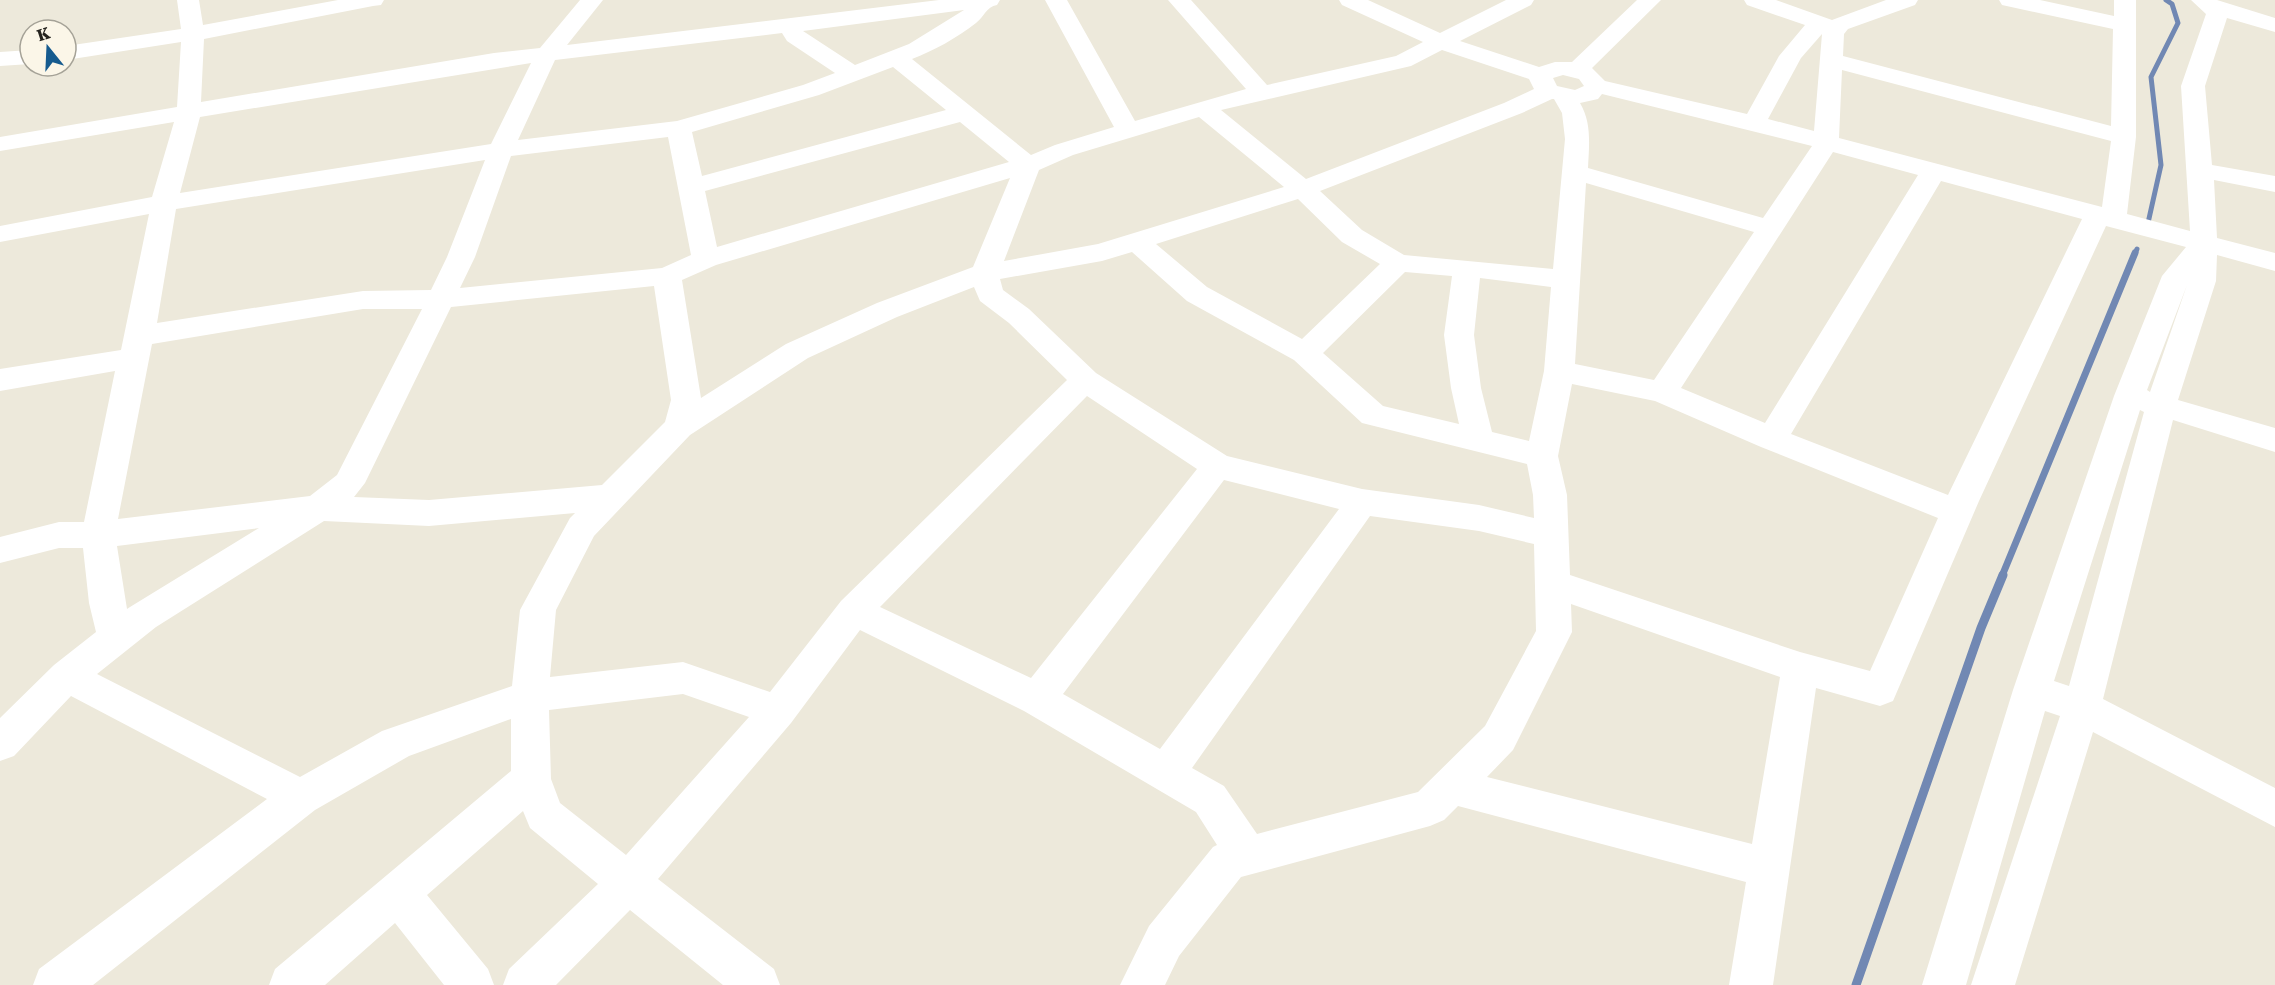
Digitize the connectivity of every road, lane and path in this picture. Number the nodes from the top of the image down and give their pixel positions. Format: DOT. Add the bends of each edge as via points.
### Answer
graph roads {
  1 [pos="188,0"];
  2 [pos="374,0"];
  3 [pos="592,0"];
  4 [pos="986,0"];
  5 [pos="1056,0"];
  6 [pos="1179,0"];
  7 [pos="1350,0"];
  8 [pos="1650,0"];
  9 [pos="1755,0"];
  10 [pos="1907,0"];
  11 [pos="2010,0"];
  12 [pos="2125,0"];
  13 [pos="1514,2"];
  14 [pos="2208,4"];
  15 [pos="2125,25"];
  16 [pos="2275,25"];
  17 [pos="789,26"];
  18 [pos="1829,26"];
  19 [pos="193,34"];
  20 [pos="1443,43"];
  21 [pos="78,51"];
  22 [pos="546,55"];
  23 [pos="895,57"];
  24 [pos="18,58"];
  25 [pos="0,59"];
  26 [pos="1831,60"];
  27 [pos="853,74"];
  28 [pos="1566,84"];
  29 [pos="1262,93"];
  30 [pos="1203,108"];
  31 [pos="189,112"];
  32 [pos="964,113"];
  33 [pos="1754,123"];
  34 [pos="679,128"];
  35 [pos="1128,130"];
  36 [pos="2124,137"];
  37 [pos="1826,143"];
  38 [pos="0,144"];
  39 [pos="501,150"];
  40 [pos="1028,165"];
  41 [pos="2200,170"];
  42 [pos="1575,172"];
  43 [pos="1933,172"];
  44 [pos="2275,184"];
  45 [pos="691,188"];
  46 [pos="1303,189"];
  47 [pos="164,203"];
  48 [pos="2105,218"];
  49 [pos="1770,228"];
  50 [pos="0,234"];
  51 [pos="1136,241"];
  52 [pos="2204,244"];
  53 [pos="706,259"];
  54 [pos="2275,262"];
  55 [pos="1398,263"];
  56 [pos="1467,268"];
  57 [pos="985,273"];
  58 [pos="667,276"];
  59 [pos="1566,280"];
  60 [pos="441,299"];
  61 [pos="136,347"];
  62 [pos="1305,353"];
  63 [pos="1559,371"];
  64 [pos="0,380"];
  65 [pos="1085,380"];
  66 [pos="1662,392"];
  67 [pos="2145,401"];
  68 [pos="679,427"];
  69 [pos="1772,439"];
  70 [pos="1478,440"];
  71 [pos="2275,440"];
  72 [pos="1542,456"];
  73 [pos="1217,466"];
  74 [pos="612,497"];
  75 [pos="1362,502"];
  76 [pos="318,508"];
  77 [pos="1957,512"];
  78 [pos="98,535"];
  79 [pos="1551,535"];
  80 [pos="0,550"];
  81 [pos="1552,583"];
  82 [pos="854,611"];
  83 [pos="116,638"];
  84 [pos="1800,668"];
  85 [pos="67,676"];
  86 [pos="2032,690"];
  87 [pos="530,696"];
  88 [pos="1037,699"];
  89 [pos="2082,707"];
  90 [pos="778,711"];
  91 [pos="0,744"];
  92 [pos="1166,772"];
  93 [pos="531,779"];
  94 [pos="1452,786"];
  95 [pos="301,797"];
  96 [pos="2275,808"];
  97 [pos="1247,855"];
  98 [pos="1769,868"];
  99 [pos="630,881"];
  100 [pos="398,893"];
  101 [pos="1164,941"];
  102 [pos="55,985"];
  103 [pos="291,985"];
  104 [pos="472,985"];
  105 [pos="525,985"];
  106 [pos="758,985"];
  107 [pos="1142,985"];
  108 [pos="1160,985"];
  109 [pos="1751,985"];
  110 [pos="1944,985"];
  111 [pos="1994,985"];
  1 -- 19 [label="street"];
  2 -- 19 [label="street"];
  3 -- 22 [label="street"];
  4 -- 17 [label="street"];
  4 -- 23 [label="street" via="969,18 917,49"];
  5 -- 35 [label="street"];
  6 -- 29 [label="street"];
  7 -- 20 [label="street"];
  8 -- 28 [label="street"];
  9 -- 18 [label="street"];
  10 -- 18 [label="street"];
  11 -- 15 [label="street"];
  12 -- 15 [label="street"];
  13 -- 20 [label="street"];
  14 -- 16 [label="street"];
  14 -- 41 [label="street" via="2217,14 2193,86"];
  15 -- 36 [label="street"];
  17 -- 22 [label="street"];
  17 -- 27 [label="street" via="795,36"];
  18 -- 26 [label="street" via="1833,34"];
  18 -- 33 [label="street" via="1808,33 1785,62"];
  19 -- 21 [label="street"];
  19 -- 31 [label="street"];
  20 -- 28 [label="street"];
  20 -- 29 [label="street" via="1403,61"];
  22 -- 31 [label="street" via="494,60"];
  22 -- 39 [label="street"];
  23 -- 27 [label="street"];
  23 -- 32 [label="street"];
  24 -- 25 [label="street"];
  26 -- 36 [label="street"];
  26 -- 37 [label="street"];
  27 -- 34 [label="street"];
  28 -- 33 [label="street"];
  28 -- 42 [label="street" via="1577,140"];
  28 -- 46 [label="street"];
  29 -- 30 [label="street"];
  30 -- 35 [label="street"];
  30 -- 46 [label="street"];
  31 -- 38 [label="street"];
  31 -- 47 [label="street"];
  32 -- 40 [label="street"];
  32 -- 45 [label="street"];
  33 -- 37 [label="street"];
  34 -- 39 [label="street"];
  34 -- 45 [label="street"];
  35 -- 40 [label="street"];
  36 -- 48 [label="street"];
  37 -- 43 [label="street"];
  37 -- 49 [label="street"];
  39 -- 47 [label="street"];
  39 -- 60 [label="street"];
  40 -- 53 [label="street"];
  40 -- 57 [label="street"];
  41 -- 44 [label="street"];
  41 -- 52 [label="street"];
  42 -- 49 [label="street"];
  42 -- 59 [label="street"];
  43 -- 48 [label="street"];
  43 -- 69 [label="street"];
  45 -- 53 [label="street"];
  46 -- 51 [label="street"];
  46 -- 55 [label="street" via="1352,236"];
  47 -- 50 [label="street"];
  47 -- 61 [label="street"];
  48 -- 52 [label="street"];
  48 -- 77 [label="street"];
  49 -- 66 [label="street"];
  51 -- 57 [label="street" via="1102,252"];
  51 -- 62 [label="street" via="1197,294"];
  52 -- 54 [label="street"];
  52 -- 67 [label="street" via="2202,281"];
  53 -- 58 [label="street"];
  55 -- 56 [label="street"];
  55 -- 62 [label="street"];
  56 -- 59 [label="street"];
  56 -- 70 [label="street" via="1459,335"];
  57 -- 65 [label="street" via="990,294 1019,316"];
  57 -- 68 [label="street" via="887,310 797,351"];
  58 -- 60 [label="street"];
  58 -- 68 [label="street" via="686,400"];
  59 -- 63 [label="street"];
  60 -- 61 [label="street" via="363,300"];
  60 -- 76 [label="street" via="349,483"];
  61 -- 64 [label="street"];
  61 -- 78 [label="street"];
  62 -- 70 [label="street" via="1373,415"];
  63 -- 66 [label="street"];
  63 -- 72 [label="street"];
  65 -- 73 [label="street"];
  65 -- 82 [label="street"];
  66 -- 69 [label="street"];
  67 -- 71 [label="street"];
  67 -- 86 [label="street"];
  67 -- 89 [label="street"];
  68 -- 74 [label="street"];
  69 -- 77 [label="street"];
  70 -- 72 [label="street"];
  72 -- 79 [label="street" via="1550,495"];
  73 -- 75 [label="street"];
  73 -- 88 [label="street"];
  74 -- 76 [label="street" via="429,513"];
  74 -- 87 [label="street" via="582,527 538,610"];
  75 -- 79 [label="street" via="1479,518"];
  75 -- 92 [label="street"];
  76 -- 78 [label="street"];
  76 -- 83 [label="street" via="162,604"];
  77 -- 84 [label="street" via="1880,690"];
  78 -- 80 [label="street" via="58,535"];
  78 -- 83 [label="street"];
  79 -- 81 [label="street"];
  81 -- 84 [label="street"];
  81 -- 94 [label="street" via="1554,632 1499,738"];
  82 -- 88 [label="street"];
  82 -- 90 [label="street"];
  83 -- 85 [label="street"];
  84 -- 98 [label="street"];
  85 -- 91 [label="street"];
  85 -- 95 [label="street"];
  86 -- 89 [label="street"];
  86 -- 110 [label="street"];
  87 -- 90 [label="street" via="683,678"];
  87 -- 93 [label="street"];
  87 -- 95 [label="street" via="396,743"];
  88 -- 92 [label="street"];
  89 -- 96 [label="street"];
  89 -- 111 [label="street"];
  90 -- 99 [label="street"];
  92 -- 97 [label="street" via="1210,799"];
  93 -- 99 [label="street" via="544,815"];
  93 -- 100 [label="street"];
  94 -- 97 [label="street" via="1430,807"];
  94 -- 98 [label="street"];
  95 -- 102 [label="street"];
  97 -- 101 [label="street" via="1228,861"];
  98 -- 109 [label="street"];
  99 -- 105 [label="street"];
  99 -- 106 [label="street"];
  100 -- 103 [label="street"];
  100 -- 104 [label="street"];
  101 -- 107 [label="street"];
  101 -- 108 [label="street"];
}
